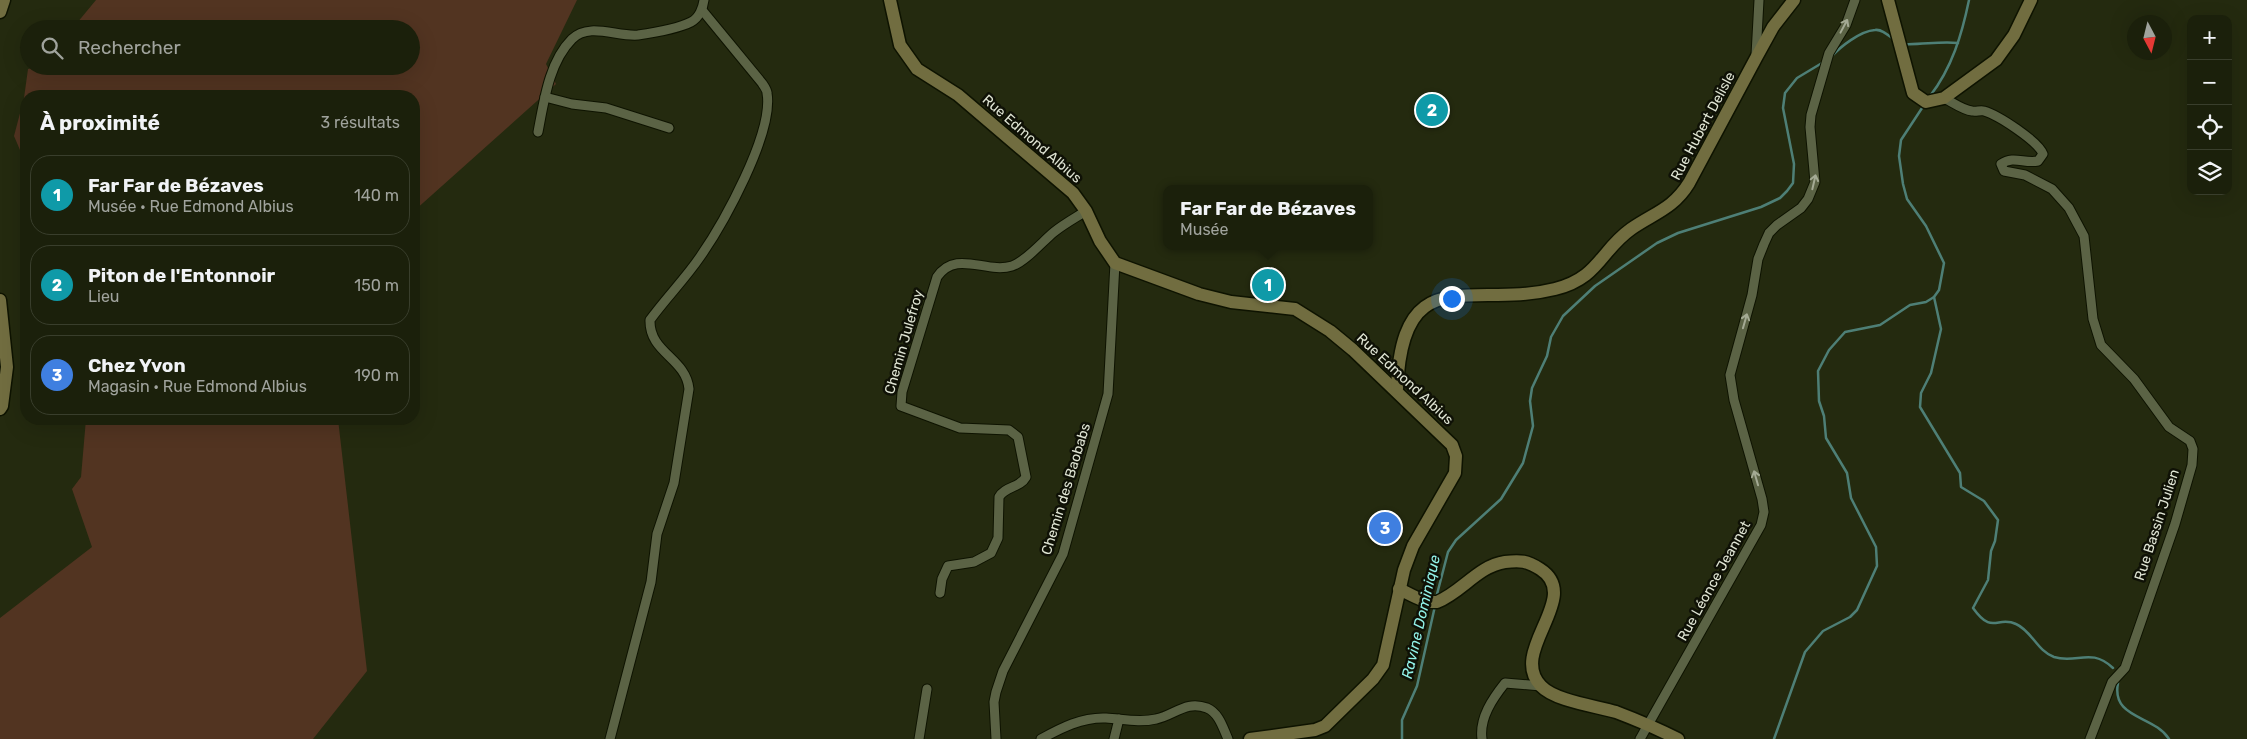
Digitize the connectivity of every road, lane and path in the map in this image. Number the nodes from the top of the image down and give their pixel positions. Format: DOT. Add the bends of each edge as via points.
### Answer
graph roads {
  1 [pos="4,0"];
  2 [pos="890,0"];
  3 [pos="1759,0"];
  4 [pos="1794,0"];
  5 [pos="1855,0"];
  6 [pos="1888,0"];
  7 [pos="2031,0"];
  8 [pos="703,5"];
  9 [pos="0,12"];
  10 [pos="1756,58"];
  11 [pos="545,97"];
  12 [pos="1939,99"];
  13 [pos="669,128"];
  14 [pos="538,132"];
  15 [pos="1086,211"];
  16 [pos="1115,263"];
  17 [pos="0,300"];
  18 [pos="1397,389"];
  19 [pos="0,408"];
  20 [pos="1404,591"];
  21 [pos="940,593"];
  22 [pos="1541,686"];
  23 [pos="926,689"];
  24 [pos="1119,719"];
  25 [pos="1650,725"];
  26 [pos="610,739"];
  27 [pos="919,739"];
  28 [pos="996,739"];
  29 [pos="1041,739"];
  30 [pos="1114,739"];
  31 [pos="1228,739"];
  32 [pos="1250,739"];
  33 [pos="1482,739"];
  34 [pos="1640,739"];
  35 [pos="1678,739"];
  36 [pos="2090,739"];
  1 -- 9 [label="main road"];
  2 -- 15 [label="main road, Rue Edmond Albius" via="900,45 917,69 958,95 1073,193"];
  3 -- 10 [label="street"];
  4 -- 10 [label="main road, Rue Hubert Delisle"];
  25 -- 5 [label="street, Rue Léonce Jeannet, one-way" via="1761,525 1762,499 1730,375 1764,244 1777,225 1801,208 1815,182 1811,115 1829,53 1846,25"];
  6 -- 12 [label="main road" via="1913,93 1920,100"];
  7 -- 12 [label="main road" via="1996,60"];
  8 -- 11 [label="street" via="692,22 637,35 583,31 572,38 559,55"];
  8 -- 26 [label="street" via="762,83 767,93 765,121 758,146 720,227 650,320 654,341 688,378 689,390 674,483 657,534 651,582"];
  10 -- 18 [label="main road, Rue Hubert Delisle" via="1689,183 1672,206 1630,230 1592,272 1557,289 1530,294 1461,295 1430,303 1410,324 1403,340"];
  11 -- 13 [label="street" via="606,108"];
  11 -- 14 [label="street"];
  12 -- 36 [label="street, Rue Bassin Julien" via="1971,111 1983,111 2030,138 2041,149 2043,154 2038,161 2031,163 2013,159 2001,164 2004,171 2025,175 2052,189 2069,208 2084,236 2093,319 2101,345 2134,379 2170,427 2190,441 2193,449 2192,465 2175,524 2124,668 2112,682"];
  15 -- 16 [label="main road, Rue Edmond Albius"];
  15 -- 21 [label="street, Chemin Julefroy" via="1011,266 958,262 943,268 938,277 918,336 901,406 960,428 1009,430 1018,437 1026,477 999,497 998,538 991,554 974,562 948,566"];
  16 -- 18 [label="main road, Rue Edmond Albius" via="1231,302 1295,309 1330,331"];
  16 -- 28 [label="street, Chemin des Baobabs" via="1108,394 1063,554 1003,671 996,692"];
  17 -- 19 [label="main road" via="7,367"];
  18 -- 20 [label="main road, Rue Edmond Albius" via="1452,445 1457,464 1451,482 1413,546"];
  20 -- 22 [label="main road" via="1430,602 1444,599 1479,572 1502,562 1526,560 1546,573 1554,586 1554,602 1533,656 1534,674"];
  20 -- 32 [label="main road, Rue Edmond Albius" via="1382,665 1373,679 1325,726"];
  22 -- 25 [label="main road" via="1553,694"];
  22 -- 33 [label="street" via="1505,683 1491,701 1483,723"];
  23 -- 27 [label="street"];
  24 -- 29 [label="street" via="1082,720"];
  24 -- 30 [label="street"];
  24 -- 31 [label="street" via="1158,719 1182,707 1198,706 1216,715"];
  25 -- 34 [label="street, Rue Léonce Jeannet"];
  25 -- 35 [label="main road"];
}
